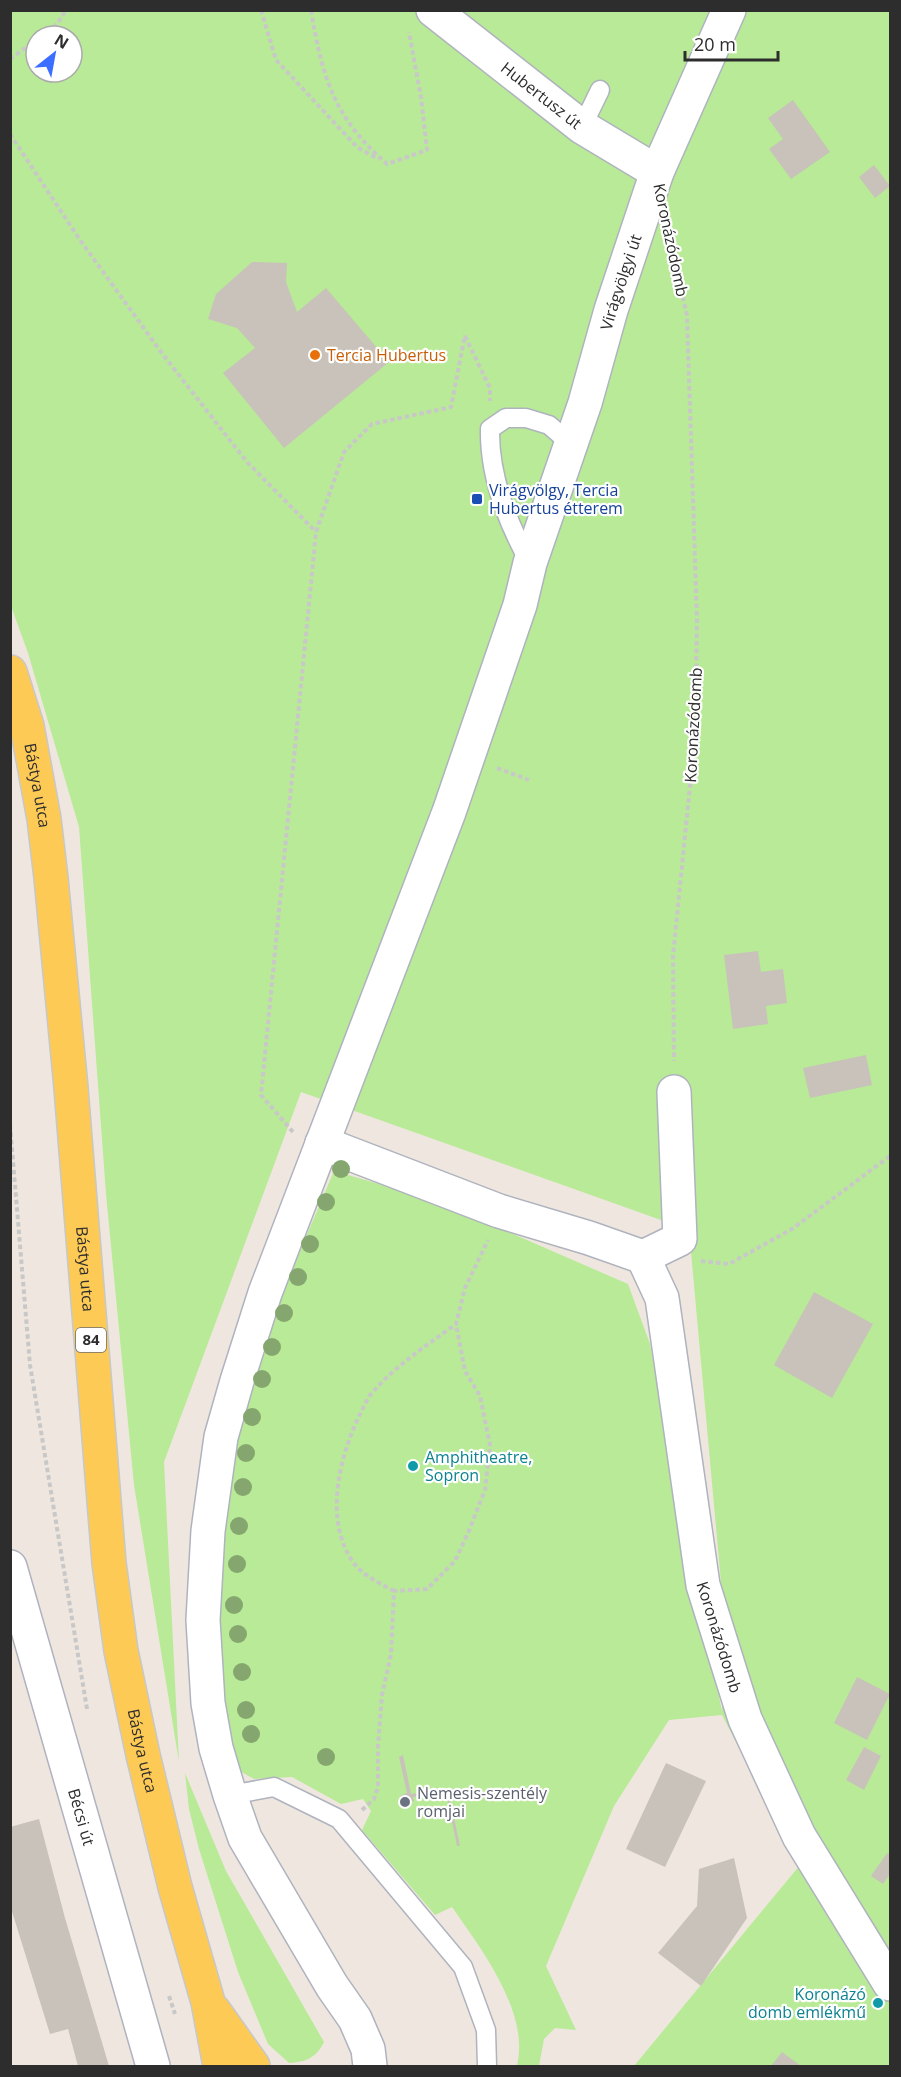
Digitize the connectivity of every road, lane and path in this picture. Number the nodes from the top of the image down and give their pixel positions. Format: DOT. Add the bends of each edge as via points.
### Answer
graph roads {
  1 [pos="66,10"];
  2 [pos="261,10"];
  3 [pos="312,10"];
  4 [pos="729,10"];
  5 [pos="420,16"];
  6 [pos="57,24"];
  7 [pos="24,49"];
  8 [pos="10,59"];
  9 [pos="600,90"];
  10 [pos="582,127"];
  11 [pos="10,134"];
  12 [pos="387,164"];
  13 [pos="657,172"];
  14 [pos="668,227"];
  15 [pos="490,429"];
  16 [pos="571,444"];
  17 [pos="316,532"];
  18 [pos="530,563"];
  19 [pos="10,672"];
  20 [pos="493,767"];
  21 [pos="529,780"];
  22 [pos="674,1092"];
  23 [pos="292,1132"];
  24 [pos="322,1143"];
  25 [pos="891,1156"];
  26 [pos="499,1211"];
  27 [pos="643,1257"];
  28 [pos="697,1261"];
  29 [pos="456,1324"];
  30 [pos="10,1567"];
  31 [pos="394,1591"];
  32 [pos="230,1795"];
  33 [pos="339,1819"];
  34 [pos="891,1984"];
  35 [pos="332,1986"];
  36 [pos="208,2002"];
  37 [pos="153,2067"];
  38 [pos="220,2067"];
  39 [pos="253,2067"];
  40 [pos="347,2067"];
  41 [pos="370,2067"];
  42 [pos="487,2067"];
  1 -- 6 [label="path"];
  2 -- 12 [label="path" via="276,60 357,147"];
  3 -- 12 [label="path" via="326,81 340,109 371,150"];
  4 -- 13 [label="street, Virágvölgyi út"];
  5 -- 10 [label="street, Hubertusz út"];
  5 -- 12 [label="path" via="421,97 427,150"];
  7 -- 8 [label="path"];
  9 -- 10 [label="lane"];
  10 -- 13 [label="street, Hubertusz út"];
  11 -- 17 [label="path" via="164,356 247,462"];
  13 -- 16 [label="street, Virágvölgyi út"];
  14 -- 22 [label="path, Koronázódomb" via="687,316 697,621 695,736 673,956"];
  15 -- 16 [label="lane" via="506,418 526,418 549,424"];
  15 -- 17 [label="path" via="490,388 465,335 451,407 372,424 344,452"];
  15 -- 18 [label="lane" via="489,452 498,490"];
  16 -- 18 [label="street, Virágvölgyi út"];
  17 -- 23 [label="path" via="261,1095"];
  18 -- 24 [label="street, Virágvölgyi út" via="520,605 449,812"];
  19 -- 36 [label="main road, Bástya utca / 84" via="27,726 51,878 108,1552 121,1651 175,1887"];
  20 -- 21 [label="path"];
  22 -- 27 [label="street" via="680,1239"];
  24 -- 26 [label="street"];
  24 -- 32 [label="street, Virágvölgyi út" via="265,1293 221,1437 208,1531 203,1620 207,1703"];
  25 -- 28 [label="path" via="792,1229 729,1264"];
  26 -- 27 [label="street"];
  26 -- 29 [label="path" via="465,1288"];
  27 -- 34 [label="street, Koronázódomb" via="662,1298 703,1585 745,1719 799,1836"];
  29 -- 31 [label="path" via="465,1371 480,1396 490,1445 485,1490 455,1562 428,1589"];
  29 -- 31 [label="path" via="402,1363 369,1396 350,1436 340,1478 337,1506 341,1541 358,1567"];
  30 -- 37 [label="street, Bécsi út"];
  31 -- 33 [label="path" via="391,1654 382,1695 378,1787 374,1799 363,1809"];
  32 -- 33 [label="lane" via="274,1787"];
  32 -- 35 [label="street, Virágvölgyi út" via="245,1838"];
  33 -- 42 [label="lane" via="463,1967 486,2030"];
  35 -- 40 [label="street" via="351,2043"];
  35 -- 41 [label="street" via="355,2019 368,2049"];
  36 -- 38 [label="main road, Bástya utca / 84"];
  36 -- 39 [label="main road, Bástya utca / 84"];
}
